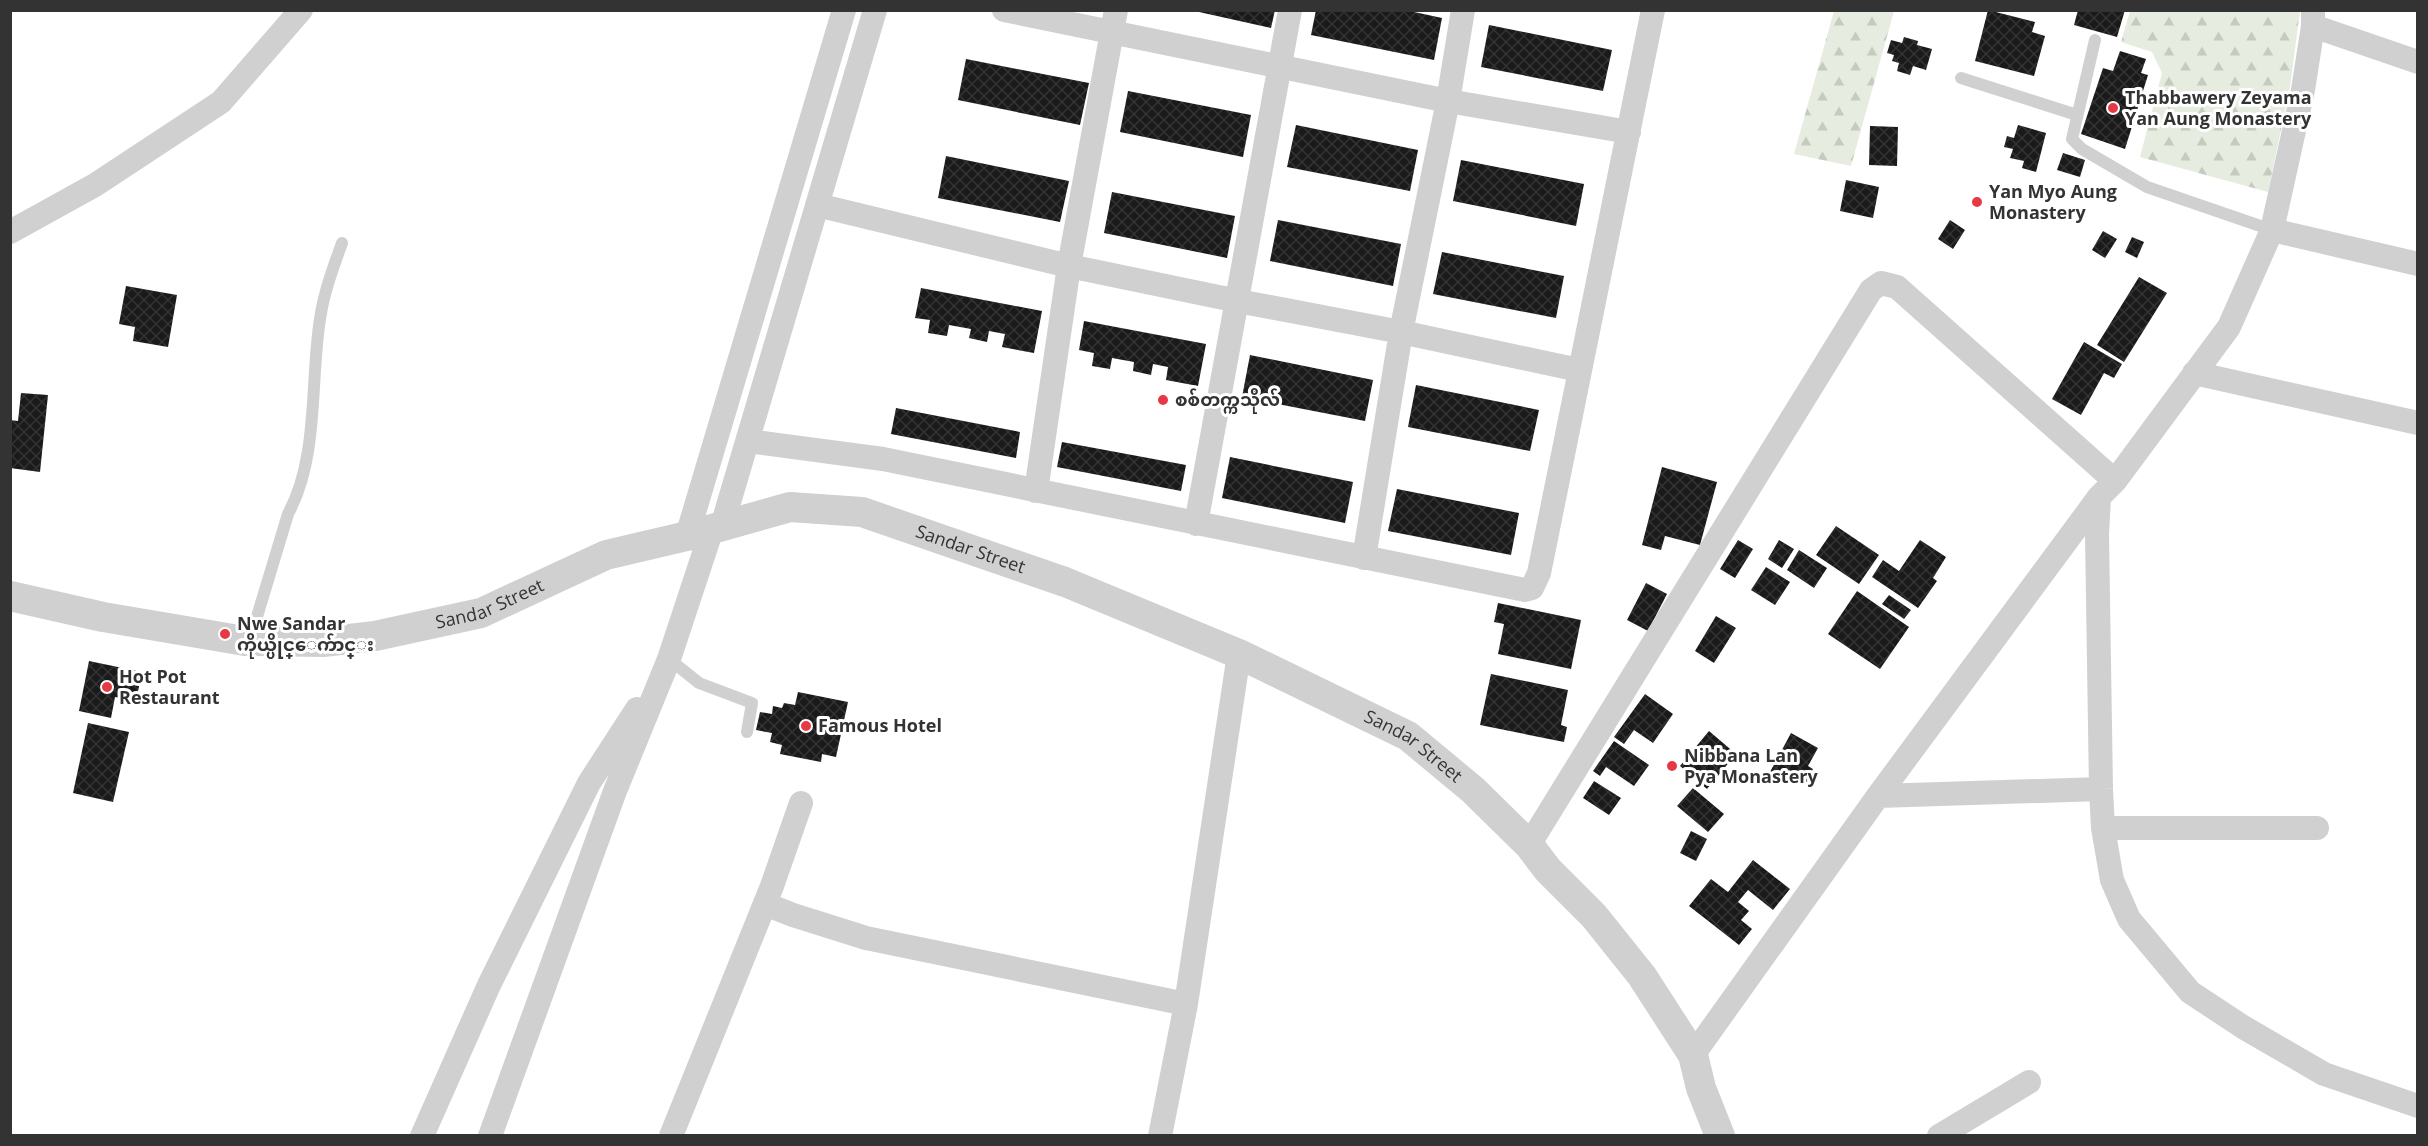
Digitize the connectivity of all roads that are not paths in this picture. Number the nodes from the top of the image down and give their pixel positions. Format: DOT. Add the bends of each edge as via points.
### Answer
graph roads {
  1 [pos="301,10"];
  2 [pos="844,10"];
  3 [pos="875,10"];
  4 [pos="1004,10"];
  5 [pos="1290,10"];
  6 [pos="1463,10"];
  7 [pos="1653,10"];
  8 [pos="2313,18"];
  9 [pos="1113,22"];
  10 [pos="2095,40"];
  11 [pos="2418,62"];
  12 [pos="1279,66"];
  13 [pos="1961,78"];
  14 [pos="1448,101"];
  15 [pos="2077,115"];
  16 [pos="1629,132"];
  17 [pos="817,205"];
  18 [pos="2272,230"];
  19 [pos="10,232"];
  20 [pos="342,243"];
  21 [pos="2418,264"];
  22 [pos="1069,266"];
  23 [pos="1238,301"];
  24 [pos="1401,332"];
  25 [pos="1579,370"];
  26 [pos="2194,373"];
  27 [pos="2418,423"];
  28 [pos="747,441"];
  29 [pos="2107,489"];
  30 [pos="1035,490"];
  31 [pos="1196,524"];
  32 [pos="707,531"];
  33 [pos="1364,558"];
  34 [pos="10,596"];
  35 [pos="245,641"];
  36 [pos="1239,654"];
  37 [pos="669,659"];
  38 [pos="747,732"];
  39 [pos="2101,789"];
  40 [pos="1878,796"];
  41 [pos="801,803"];
  42 [pos="2103,828"];
  43 [pos="2318,828"];
  44 [pos="1529,846"];
  45 [pos="765,904"];
  46 [pos="1186,1004"];
  47 [pos="1693,1055"];
  48 [pos="2029,1082"];
  49 [pos="2418,1106"];
  50 [pos="422,1136"];
  51 [pos="490,1136"];
  52 [pos="671,1136"];
  53 [pos="1160,1136"];
  54 [pos="1720,1136"];
  55 [pos="1939,1136"];
  1 -- 19 [label="street" via="221,102 95,185"];
  2 -- 32 [label="street"];
  3 -- 17 [label="street"];
  4 -- 9 [label="street"];
  5 -- 12 [label="street"];
  6 -- 14 [label="street"];
  7 -- 16 [label="street"];
  8 -- 11 [label="street"];
  8 -- 18 [label="street" via="2303,90"];
  9 -- 12 [label="street"];
  9 -- 22 [label="street"];
  10 -- 15 [label="lane"];
  12 -- 14 [label="street"];
  12 -- 23 [label="street"];
  13 -- 15 [label="lane"];
  14 -- 16 [label="street"];
  14 -- 24 [label="street"];
  15 -- 18 [label="lane" via="2072,139 2082,149 2147,187"];
  16 -- 25 [label="street"];
  17 -- 22 [label="street"];
  17 -- 28 [label="street"];
  18 -- 21 [label="street"];
  18 -- 26 [label="street" via="2229,327"];
  20 -- 35 [label="lane" via="325,291 320,321 304,476 288,514 256,620"];
  22 -- 23 [label="street"];
  22 -- 30 [label="street"];
  23 -- 24 [label="street"];
  23 -- 31 [label="street"];
  24 -- 25 [label="street"];
  24 -- 33 [label="street"];
  25 -- 33 [label="street" via="1539,573 1532,588 1525,590"];
  26 -- 27 [label="street"];
  26 -- 29 [label="street"];
  28 -- 30 [label="street" via="883,459"];
  28 -- 32 [label="street"];
  29 -- 39 [label="street" via="2097,535"];
  29 -- 40 [label="street"];
  29 -- 44 [label="street" via="1897,287 1881,283 1871,290"];
  30 -- 31 [label="street"];
  31 -- 33 [label="street"];
  32 -- 35 [label="street, Sandar Street" via="606,555 481,614 344,640"];
  32 -- 36 [label="street, Sandar Street" via="790,507 862,512 1065,582"];
  32 -- 37 [label="street"];
  34 -- 35 [label="street, Sandar Street" via="103,617"];
  36 -- 44 [label="street, Sandar Street" via="1408,736 1473,790"];
  36 -- 46 [label="street"];
  37 -- 38 [label="lane" via="699,683 752,703"];
  37 -- 50 [label="street" via="589,783 489,985"];
  37 -- 51 [label="street" via="615,791"];
  39 -- 40 [label="street"];
  39 -- 42 [label="street"];
  40 -- 47 [label="street"];
  41 -- 45 [label="street"];
  42 -- 43 [label="street"];
  42 -- 49 [label="street" via="2112,880 2129,919 2190,992 2324,1074"];
  44 -- 47 [label="street, Sandar Street" via="1594,916 1642,976"];
  45 -- 46 [label="street" via="866,938"];
  45 -- 52 [label="street"];
  46 -- 53 [label="street"];
  47 -- 54 [label="street, Sandar Street"];
  48 -- 55 [label="street"];
}
